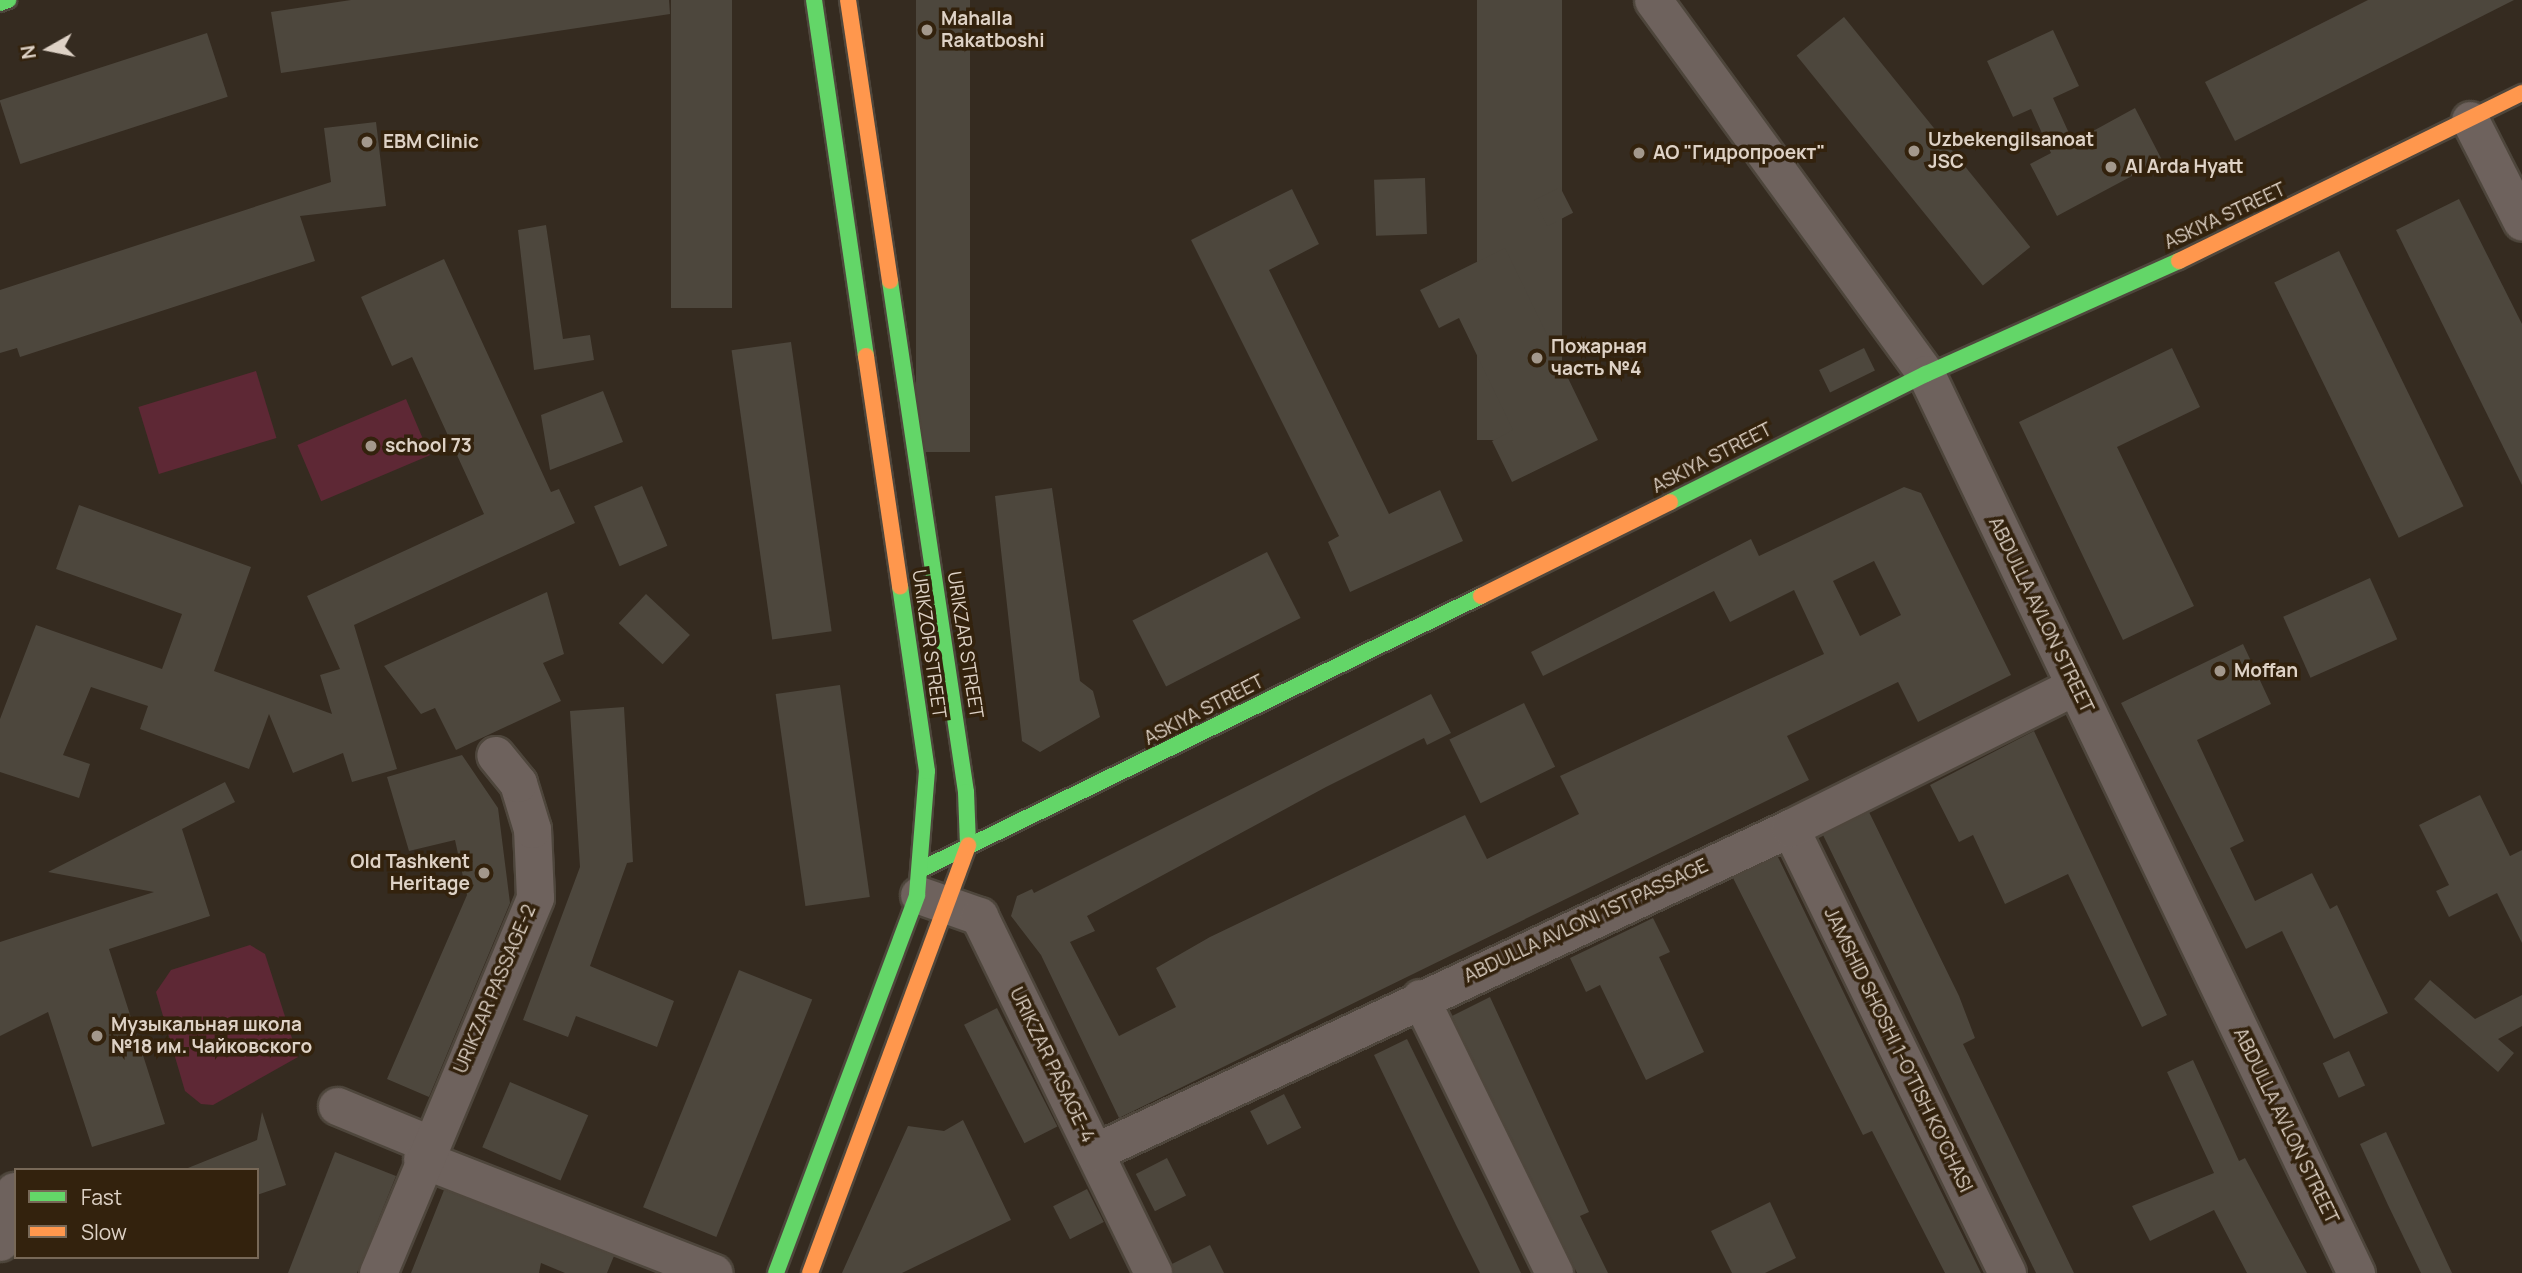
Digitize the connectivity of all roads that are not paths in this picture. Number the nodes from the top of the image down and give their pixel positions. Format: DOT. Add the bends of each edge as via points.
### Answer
graph roads {
  1 [pos="8,0"];
  2 [pos="814,0"];
  3 [pos="848,0"];
  4 [pos="1653,0"];
  5 [pos="0,3"];
  6 [pos="2522,93"];
  7 [pos="2470,120"];
  8 [pos="2522,222"];
  9 [pos="1926,374"];
  10 [pos="2076,686"];
  11 [pos="495,755"];
  12 [pos="1790,828"];
  13 [pos="968,851"];
  14 [pos="921,881"];
  15 [pos="952,907"];
  16 [pos="1420,998"];
  17 [pos="337,1106"];
  18 [pos="426,1152"];
  19 [pos="1095,1152"];
  20 [pos="14,1191"];
  21 [pos="0,1242"];
  22 [pos="378,1273"];
  23 [pos="714,1273"];
  24 [pos="776,1273"];
  25 [pos="810,1273"];
  26 [pos="1153,1273"];
  27 [pos="1554,1273"];
  28 [pos="2007,1273"];
  29 [pos="2356,1273"];
  1 -- 5 [label="main road"];
  2 -- 14 [label="main road, URIKZOR STREET" via="927,771"];
  3 -- 13 [label="main road, URIKZAR STREET" via="964,778"];
  4 -- 9 [label="street, ABDULLA AVLON STREET"];
  6 -- 7 [label="main road, ASKIYA STREET"];
  7 -- 8 [label="street"];
  7 -- 9 [label="main road, ASKIYA STREET" via="2239,234"];
  9 -- 10 [label="street, ABDULLA AVLON STREET"];
  9 -- 13 [label="main road, ASKIYA STREET"];
  10 -- 12 [label="street, ABDULLA AVLONI 1ST PASSAGE"];
  10 -- 29 [label="street, ABDULLA AVLON STREET"];
  11 -- 18 [label="street, URIKZAR PASSAGE-2" via="518,783 532,829 535,897"];
  12 -- 16 [label="street, ABDULLA AVLONI 1ST PASSAGE"];
  12 -- 28 [label="street, JAMSHID SHOSHI 1-O'TISH KO'CHASI"];
  13 -- 14 [label="main road, ASKIYA STREET"];
  13 -- 15 [label="main road, URIKZAR STREET"];
  14 -- 15 [label="street, URIKZAR PASAGE-4"];
  14 -- 24 [label="main road, URIKZOR STREET"];
  15 -- 19 [label="street, URIKZAR PASAGE-4" via="979,916"];
  15 -- 25 [label="main road, URIKZAR STREET"];
  16 -- 19 [label="street, ABDULLA AVLONI 1ST PASSAGE"];
  16 -- 27 [label="street"];
  17 -- 18 [label="street"];
  18 -- 22 [label="street, URIKZAR PASSAGE-2"];
  18 -- 23 [label="street"];
  19 -- 26 [label="street, URIKZAR PASAGE-4"];
  20 -- 21 [label="street"];
}
